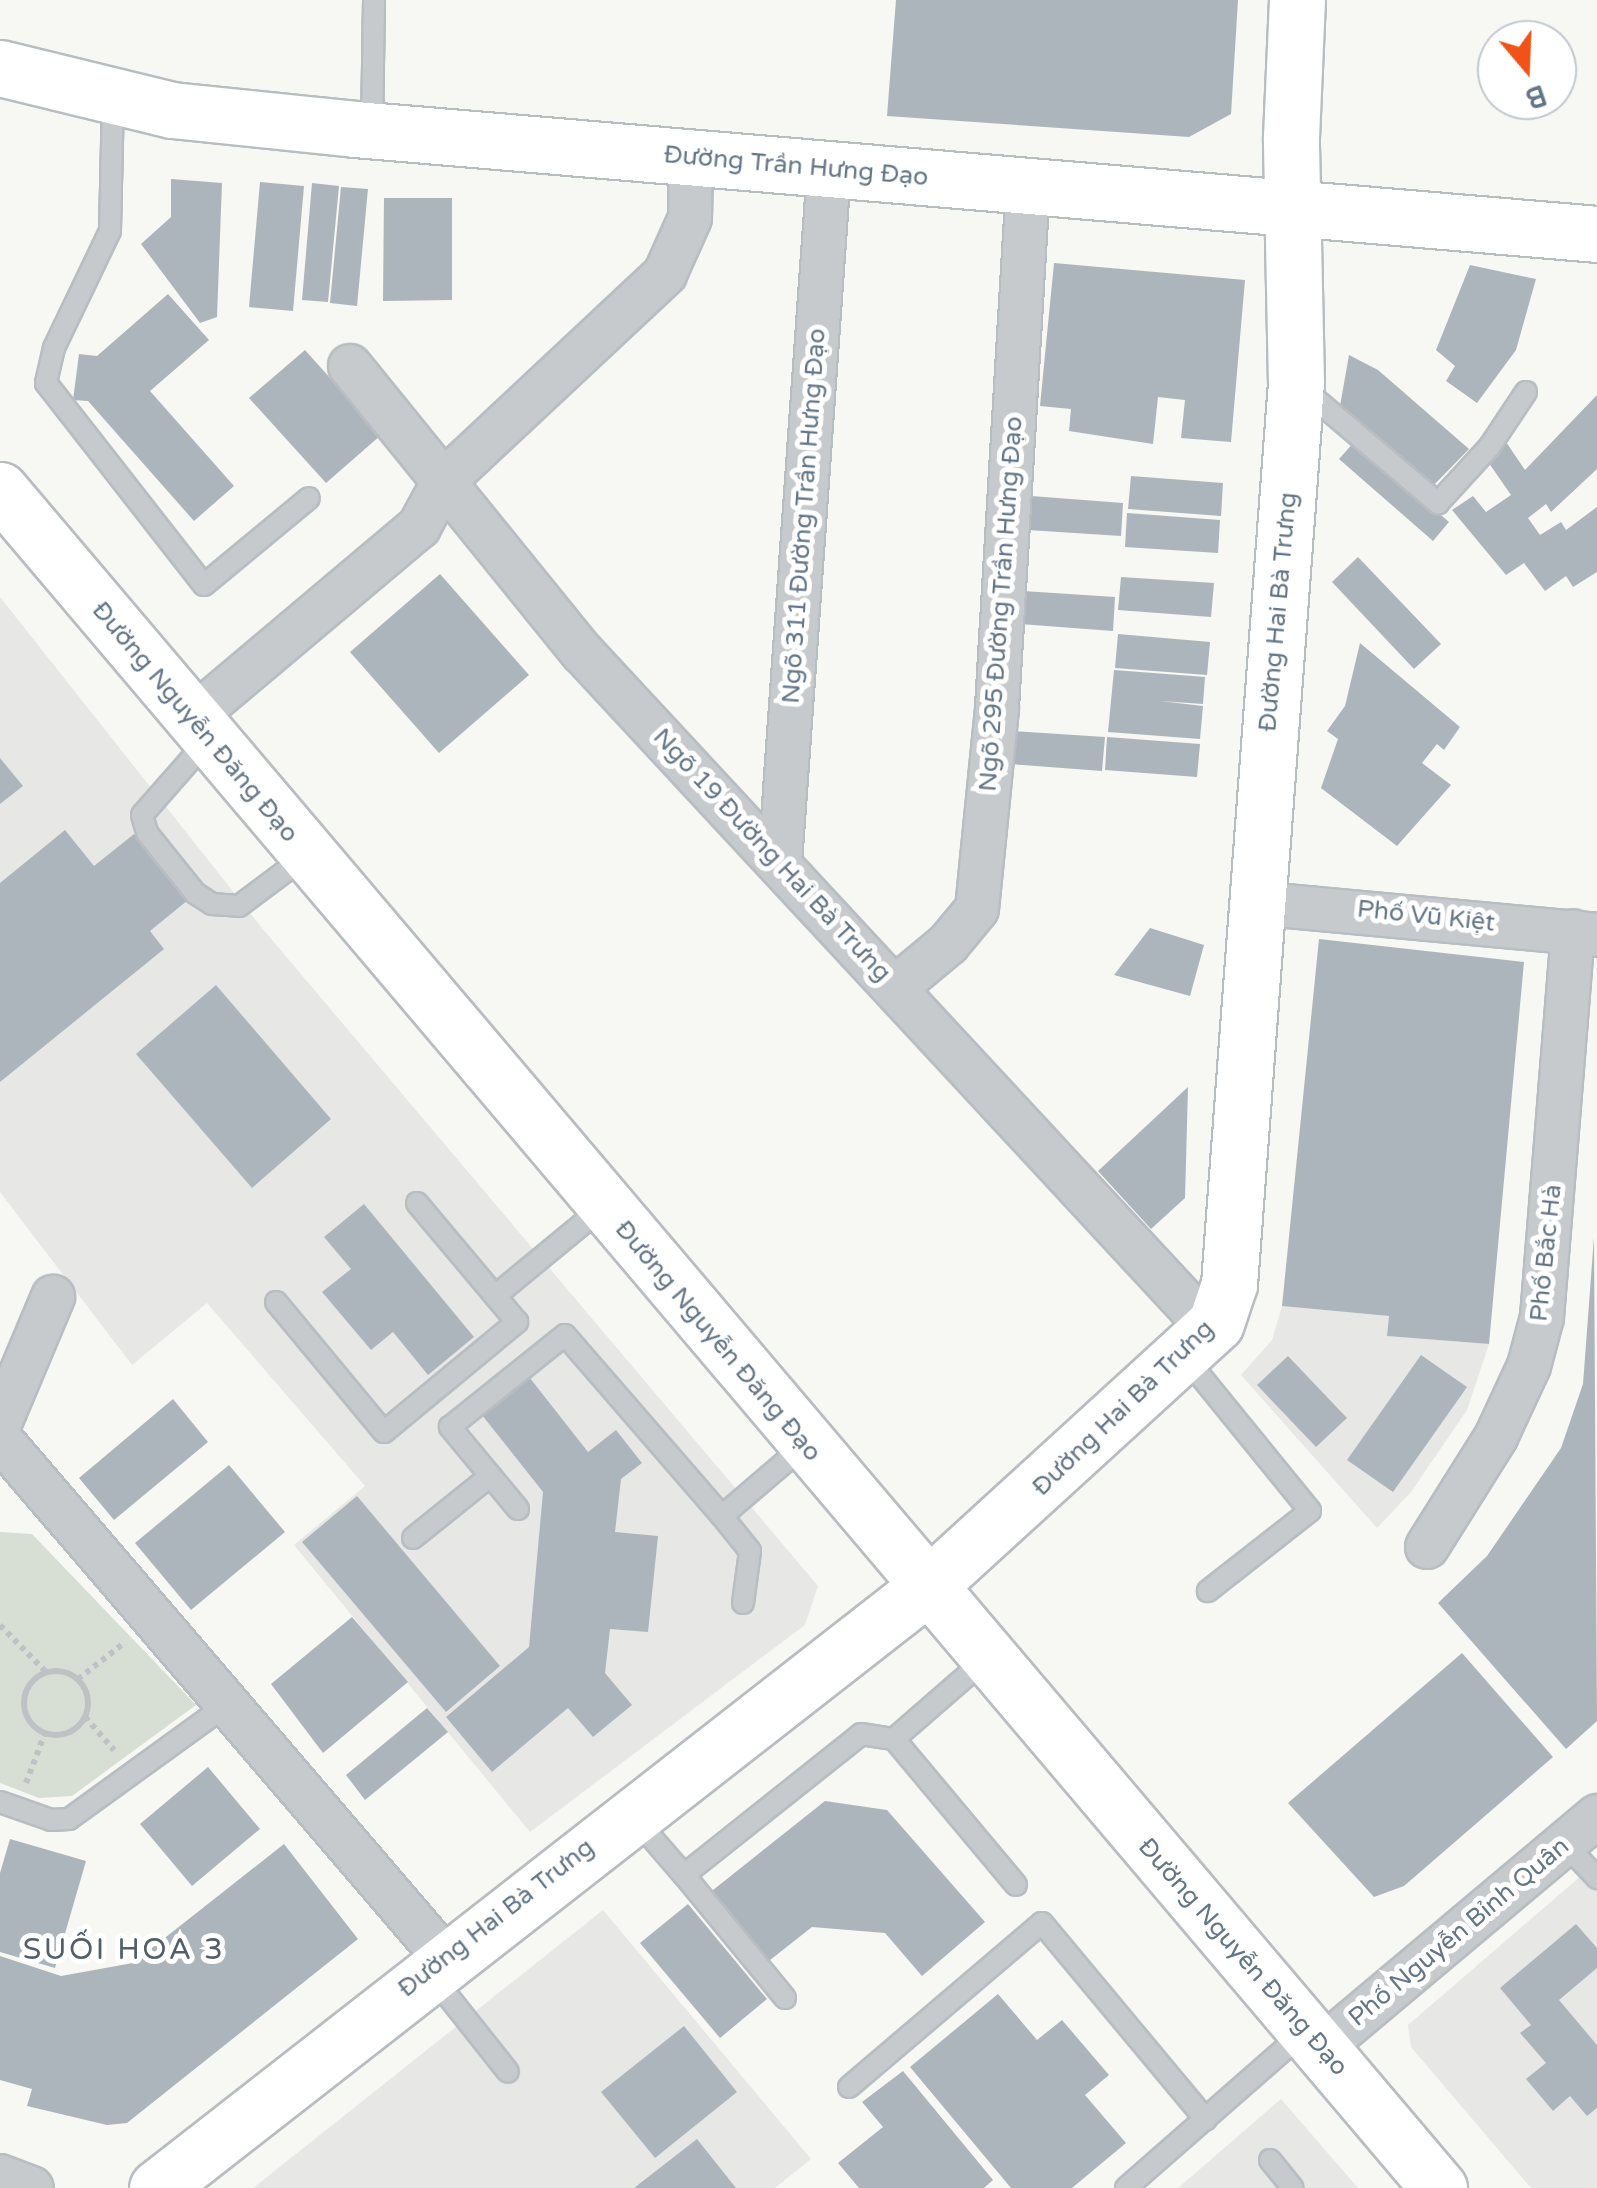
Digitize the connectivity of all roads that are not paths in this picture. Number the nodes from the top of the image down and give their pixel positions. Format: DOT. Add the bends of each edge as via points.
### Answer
graph roads {
  1 [pos="374,0"];
  2 [pos="1298,0"];
  3 [pos="0,68"];
  4 [pos="114,96"];
  5 [pos="372,131"];
  6 [pos="691,158"];
  7 [pos="829,170"];
  8 [pos="1028,185"];
  9 [pos="1294,210"];
  10 [pos="1597,234"];
  11 [pos="350,366"];
  12 [pos="1296,383"];
  13 [pos="1526,392"];
  14 [pos="444,481"];
  15 [pos="0,490"];
  16 [pos="309,498"];
  17 [pos="200,728"];
  18 [pos="307,855"];
  19 [pos="780,862"];
  20 [pos="1255,903"];
  21 [pos="1585,933"];
  22 [pos="895,988"];
  23 [pos="417,1202"];
  24 [pos="605,1205"];
  25 [pos="495,1296"];
  26 [pos="53,1297"];
  27 [pos="276,1302"];
  28 [pos="1198,1343"];
  29 [pos="0,1423"];
  30 [pos="0,1439"];
  31 [pos="805,1445"];
  32 [pos="490,1476"];
  33 [pos="518,1509"];
  34 [pos="722,1516"];
  35 [pos="413,1538"];
  36 [pos="1427,1547"];
  37 [pos="927,1588"];
  38 [pos="1208,1591"];
  39 [pos="743,1603"];
  40 [pos="987,1658"];
  41 [pos="228,1704"];
  42 [pos="894,1739"];
  43 [pos="0,1802"];
  44 [pos="631,1813"];
  45 [pos="1597,1816"];
  46 [pos="1563,1842"];
  47 [pos="684,1876"];
  48 [pos="1597,1878"];
  49 [pos="1016,1885"];
  50 [pos="436,1964"];
  51 [pos="785,1998"];
  52 [pos="1313,2039"];
  53 [pos="508,2072"];
  54 [pos="848,2086"];
  55 [pos="1206,2120"];
  56 [pos="1270,2160"];
  57 [pos="0,2176"];
  58 [pos="32,2188"];
  59 [pos="157,2188"];
  60 [pos="1126,2188"];
  61 [pos="1293,2188"];
  62 [pos="1439,2188"];
  1 -- 5 [label="lane"];
  2 -- 9 [label="main road, Đường Hai Bà Trưng"];
  3 -- 4 [label="main road, Đường Trần Hưng Đạo"];
  4 -- 5 [label="main road, Đường Trần Hưng Đạo" via="172,110"];
  4 -- 16 [label="lane" via="110,231 54,348 46,383 204,585"];
  5 -- 6 [label="main road, Đường Trần Hưng Đạo"];
  6 -- 7 [label="main road, Đường Trần Hưng Đạo"];
  6 -- 14 [label="street" via="690,218 665,274"];
  7 -- 8 [label="main road, Đường Trần Hưng Đạo"];
  7 -- 19 [label="street, Ngõ 311 Đường Trần Hưng Đạo"];
  8 -- 9 [label="main road, Đường Trần Hưng Đạo"];
  8 -- 22 [label="street, Ngõ 295 Đường Trần Hưng Đạo" via="997,707 977,908 948,944"];
  9 -- 10 [label="main road, Đường Trần Hưng Đạo"];
  9 -- 12 [label="main road, Đường Hai Bà Trưng"];
  11 -- 14 [label="street, Ngõ 19 Đường Hai Bà Trưng"];
  12 -- 13 [label="lane" via="1438,502 1490,446"];
  12 -- 20 [label="main road, Đường Hai Bà Trưng"];
  14 -- 17 [label="street" via="419,527"];
  14 -- 19 [label="street, Ngõ 19 Đường Hai Bà Trưng" via="582,652"];
  15 -- 17 [label="main road, Đường Nguyễn Đăng Đạo"];
  17 -- 18 [label="main road, Đường Nguyễn Đăng Đạo"];
  17 -- 18 [label="lane" via="142,816 147,833 195,893 212,904 239,906"];
  18 -- 24 [label="main road, Đường Nguyễn Đăng Đạo"];
  19 -- 22 [label="street, Ngõ 19 Đường Hai Bà Trưng"];
  20 -- 21 [label="street, Phố Vũ Kiệt"];
  20 -- 28 [label="main road, Đường Hai Bà Trưng" via="1229,1284"];
  21 -- 36 [label="street, Phố Bắc Hà" via="1542,1317 1529,1366 1496,1438"];
  22 -- 28 [label="street, Ngõ 19 Đường Hai Bà Trưng"];
  23 -- 25 [label="lane"];
  24 -- 25 [label="lane"];
  24 -- 31 [label="main road, Đường Nguyễn Đăng Đạo"];
  25 -- 27 [label="lane" via="516,1322 384,1432"];
  26 -- 29 [label="street"];
  28 -- 37 [label="main road, Đường Hai Bà Trưng"];
  28 -- 38 [label="lane" via="1310,1511"];
  30 -- 41 [label="street"];
  31 -- 34 [label="lane"];
  31 -- 37 [label="main road, Đường Nguyễn Đăng Đạo"];
  32 -- 33 [label="lane"];
  32 -- 34 [label="lane" via="450,1427 565,1335"];
  32 -- 35 [label="lane"];
  34 -- 39 [label="lane" via="750,1551"];
  37 -- 40 [label="main road, Đường Nguyễn Đăng Đạo"];
  37 -- 44 [label="main road, Đường Hai Bà Trưng"];
  40 -- 42 [label="lane"];
  40 -- 52 [label="main road, Đường Nguyễn Đăng Đạo"];
  41 -- 43 [label="lane" via="69,1819 51,1820"];
  41 -- 50 [label="street"];
  42 -- 47 [label="lane" via="861,1734"];
  42 -- 49 [label="lane"];
  44 -- 47 [label="lane"];
  44 -- 50 [label="main road, Đường Hai Bà Trưng"];
  45 -- 46 [label="street, Phố Nguyễn Bỉnh Quân"];
  46 -- 48 [label="lane"];
  46 -- 52 [label="street, Phố Nguyễn Bỉnh Quân"];
  47 -- 51 [label="lane"];
  50 -- 53 [label="lane"];
  50 -- 59 [label="main road, Đường Hai Bà Trưng"];
  52 -- 55 [label="lane"];
  52 -- 62 [label="main road, Đường Nguyễn Đăng Đạo"];
  54 -- 55 [label="lane" via="1042,1923"];
  55 -- 60 [label="lane"];
  56 -- 61 [label="lane"];
  57 -- 58 [label="street"];
}
